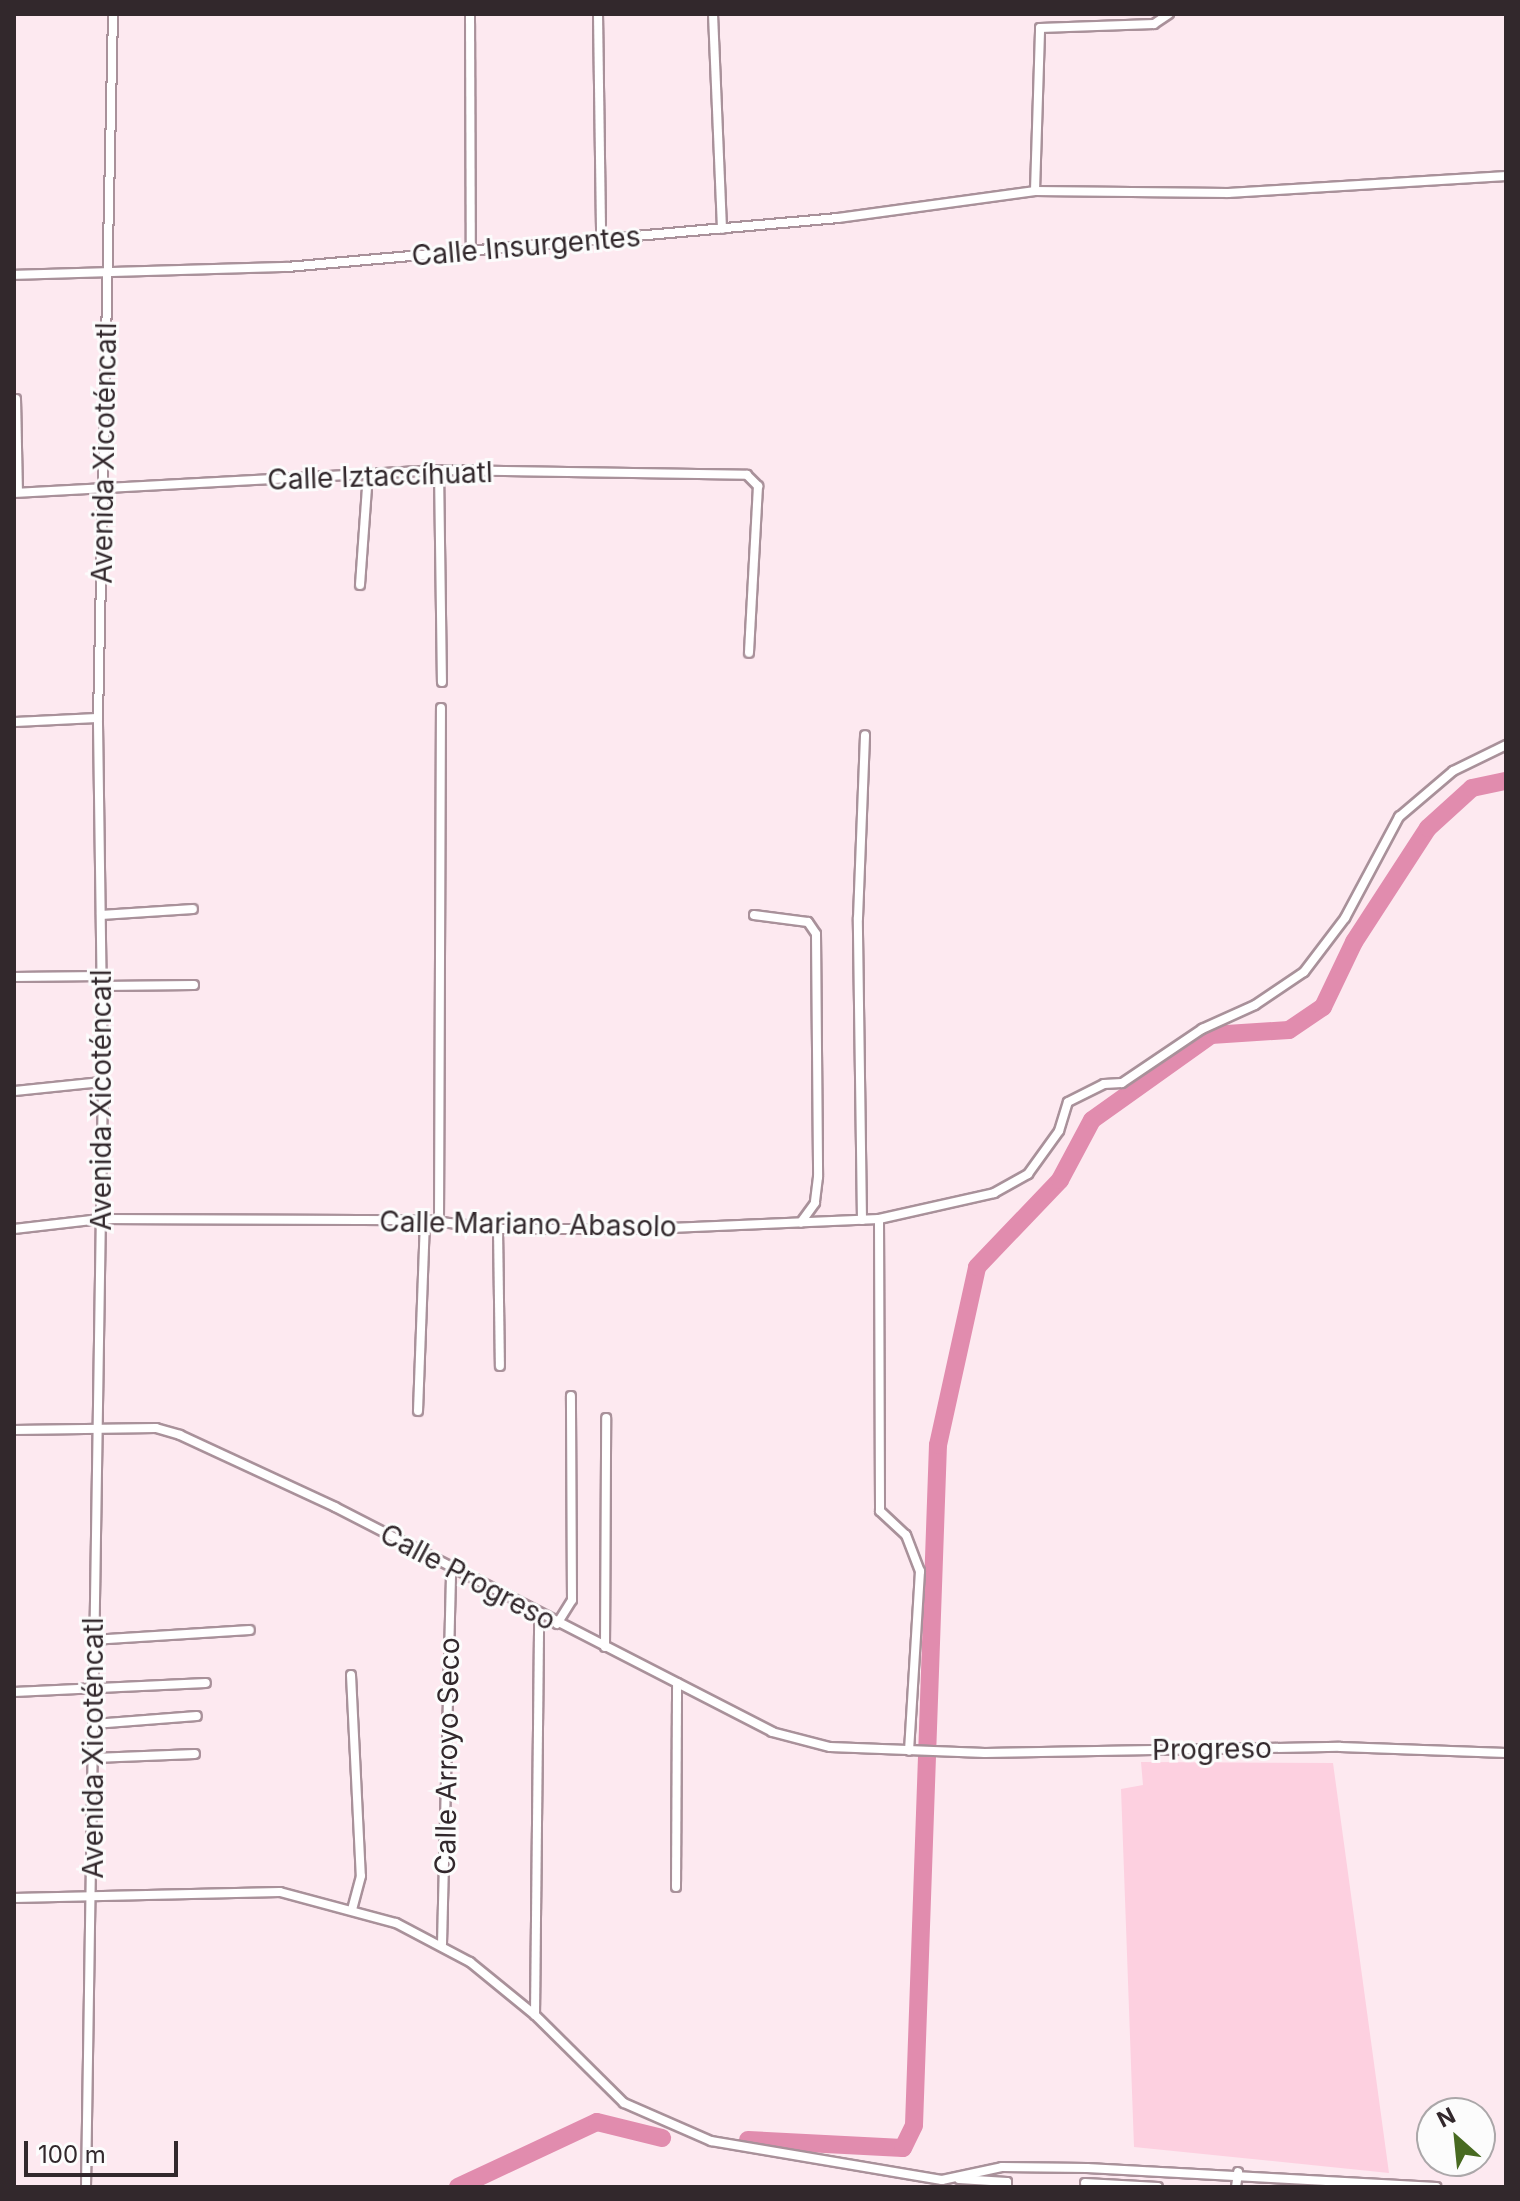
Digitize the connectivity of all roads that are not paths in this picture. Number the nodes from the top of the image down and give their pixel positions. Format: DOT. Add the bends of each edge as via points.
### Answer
graph roads {
  1 [pos="113,14"];
  2 [pos="470,14"];
  3 [pos="598,14"];
  4 [pos="713,14"];
  5 [pos="1169,14"];
  6 [pos="1506,176"];
  7 [pos="1035,191"];
  8 [pos="722,229"];
  9 [pos="601,241"];
  10 [pos="471,250"];
  11 [pos="108,273"];
  12 [pos="14,275"];
  13 [pos="16,399"];
  14 [pos="439,470"];
  15 [pos="368,474"];
  16 [pos="101,490"];
  17 [pos="16,492"];
  18 [pos="360,585"];
  19 [pos="749,653"];
  20 [pos="442,682"];
  21 [pos="441,708"];
  22 [pos="98,718"];
  23 [pos="14,722"];
  24 [pos="865,735"];
  25 [pos="1506,745"];
  26 [pos="193,909"];
  27 [pos="101,915"];
  28 [pos="754,915"];
  29 [pos="14,977"];
  30 [pos="102,981"];
  31 [pos="194,985"];
  32 [pos="103,1082"];
  33 [pos="14,1091"];
  34 [pos="100,1219"];
  35 [pos="879,1219"];
  36 [pos="425,1220"];
  37 [pos="862,1220"];
  38 [pos="439,1221"];
  39 [pos="801,1222"];
  40 [pos="14,1229"];
  41 [pos="498,1229"];
  42 [pos="500,1366"];
  43 [pos="571,1396"];
  44 [pos="418,1411"];
  45 [pos="606,1418"];
  46 [pos="96,1426"];
  47 [pos="14,1430"];
  48 [pos="451,1568"];
  49 [pos="539,1615"];
  50 [pos="557,1624"];
  51 [pos="250,1630"];
  52 [pos="92,1640"];
  53 [pos="605,1647"];
  54 [pos="351,1675"];
  55 [pos="206,1683"];
  56 [pos="677,1683"];
  57 [pos="94,1690"];
  58 [pos="14,1692"];
  59 [pos="197,1716"];
  60 [pos="94,1724"];
  61 [pos="913,1751"];
  62 [pos="1506,1753"];
  63 [pos="195,1754"];
  64 [pos="94,1758"];
  65 [pos="676,1887"];
  66 [pos="93,1896"];
  67 [pos="14,1898"];
  68 [pos="352,1909"];
  69 [pos="442,1944"];
  70 [pos="535,2015"];
  71 [pos="1087,2168"];
  72 [pos="1238,2172"];
  73 [pos="903,2176"];
  74 [pos="944,2179"];
  75 [pos="1085,2185"];
  76 [pos="1382,2185"];
  77 [pos="86,2187"];
  78 [pos="906,2187"];
  79 [pos="932,2187"];
  80 [pos="1007,2187"];
  81 [pos="1158,2187"];
  82 [pos="1236,2187"];
  83 [pos="1436,2187"];
  1 -- 11 [label="street, Avenida Xicoténcatl"];
  2 -- 10 [label="street"];
  3 -- 9 [label="street"];
  4 -- 8 [label="street"];
  5 -- 7 [label="street" via="1154,24 1040,28"];
  6 -- 7 [label="street, Calle Insurgentes" via="1228,193"];
  7 -- 8 [label="street, Calle Insurgentes"];
  8 -- 9 [label="street, Calle Insurgentes"];
  9 -- 10 [label="street, Calle Insurgentes"];
  10 -- 11 [label="street, Calle Insurgentes" via="287,267"];
  11 -- 12 [label="street, Calle Insurgentes"];
  11 -- 16 [label="street, Avenida Xicoténcatl"];
  13 -- 17 [label="street"];
  14 -- 15 [label="street, Calle Iztaccíhuatl"];
  14 -- 19 [label="street, Calle Iztaccíhuatl" via="747,475 758,486"];
  14 -- 20 [label="street"];
  15 -- 16 [label="street, Calle Iztaccíhuatl"];
  15 -- 18 [label="street"];
  16 -- 17 [label="street, Calle Iztaccíhuatl"];
  16 -- 22 [label="street, Avenida Xicoténcatl"];
  21 -- 38 [label="street"];
  22 -- 23 [label="street"];
  22 -- 27 [label="street, Avenida Xicoténcatl"];
  24 -- 37 [label="street" via="858,918"];
  25 -- 35 [label="street, Calle Mariano Abasolo" via="1453,771 1399,817 1345,918 1304,972 1255,1005 1202,1029 1122,1083 1068,1102 1059,1131 1017,1185"];
  26 -- 27 [label="street"];
  27 -- 30 [label="street, Avenida Xicoténcatl"];
  28 -- 39 [label="street" via="808,922 816,934 818,1177 815,1203"];
  29 -- 30 [label="street"];
  30 -- 31 [label="street"];
  30 -- 32 [label="street, Avenida Xicoténcatl"];
  32 -- 33 [label="street"];
  32 -- 34 [label="street, Avenida Xicoténcatl"];
  34 -- 36 [label="street, Calle Mariano Abasolo"];
  34 -- 40 [label="street, Calle Mariano Abasolo"];
  34 -- 46 [label="street, Avenida Xicoténcatl"];
  35 -- 37 [label="street, Calle Mariano Abasolo"];
  35 -- 61 [label="street" via="880,1511 882,1519 906,1535 920,1571"];
  36 -- 38 [label="street, Calle Mariano Abasolo"];
  36 -- 44 [label="street"];
  37 -- 39 [label="street, Calle Mariano Abasolo"];
  38 -- 41 [label="street, Calle Mariano Abasolo"];
  39 -- 41 [label="street, Calle Mariano Abasolo"];
  41 -- 42 [label="street"];
  43 -- 50 [label="street" via="572,1600"];
  45 -- 53 [label="street"];
  46 -- 47 [label="street, Calle Progreso"];
  46 -- 48 [label="street, Calle Progreso" via="180,1435"];
  46 -- 52 [label="street, Avenida Xicoténcatl"];
  48 -- 49 [label="street, Calle Progreso"];
  48 -- 69 [label="street, Calle Arroyo Seco"];
  49 -- 50 [label="street, Calle Progreso"];
  49 -- 70 [label="street"];
  50 -- 53 [label="street, Calle Progreso"];
  51 -- 52 [label="street"];
  52 -- 57 [label="street, Avenida Xicoténcatl"];
  53 -- 56 [label="street, Calle Progreso"];
  54 -- 68 [label="street" via="361,1876"];
  55 -- 57 [label="street"];
  56 -- 61 [label="street, Calle Progreso" via="793,1739"];
  56 -- 65 [label="street"];
  57 -- 58 [label="street"];
  57 -- 60 [label="street, Avenida Xicoténcatl"];
  59 -- 60 [label="street"];
  60 -- 64 [label="street, Avenida Xicoténcatl"];
  61 -- 62 [label="street, Progreso" via="1340,1747"];
  63 -- 64 [label="street"];
  64 -- 66 [label="street, Avenida Xicoténcatl"];
  66 -- 67 [label="street"];
  66 -- 68 [label="street" via="280,1892"];
  66 -- 77 [label="street, Avenida Xicoténcatl"];
  68 -- 69 [label="street"];
  69 -- 70 [label="street"];
  70 -- 73 [label="street" via="612,2094 688,2134"];
  71 -- 72 [label="street"];
  71 -- 74 [label="street" via="1002,2167"];
  71 -- 75 [label="street"];
  72 -- 76 [label="street"];
  72 -- 82 [label="street"];
  73 -- 74 [label="street"];
  73 -- 78 [label="street"];
  74 -- 79 [label="street"];
  74 -- 80 [label="street" via="1007,2182"];
  75 -- 81 [label="street"];
  76 -- 83 [label="street"];
}
